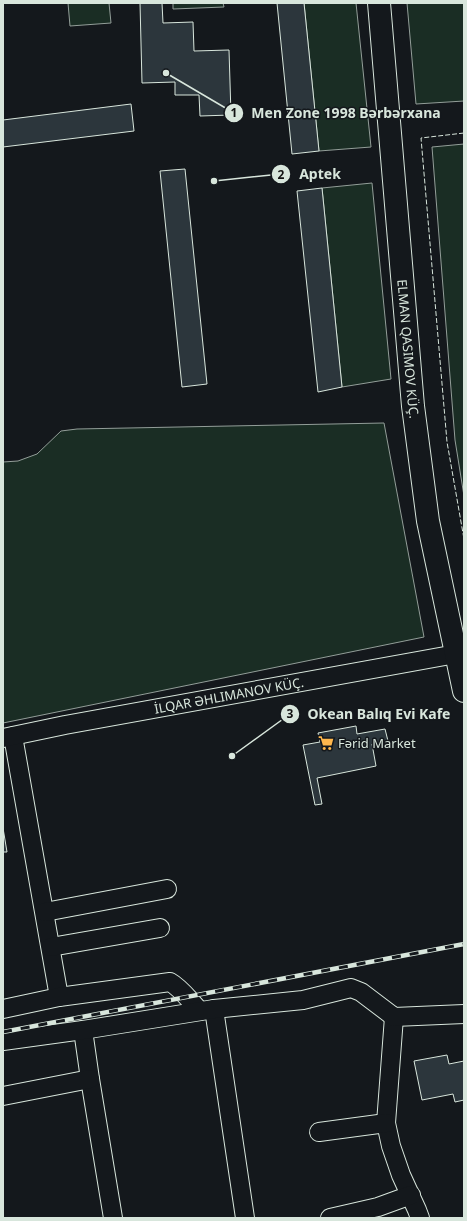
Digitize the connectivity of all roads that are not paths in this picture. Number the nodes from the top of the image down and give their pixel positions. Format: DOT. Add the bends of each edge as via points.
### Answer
graph roads {
  1 [pos="379,3"];
  2 [pos="456,654"];
  3 [pos="464,691"];
  4 [pos="8,737"];
  5 [pos="167,889"];
  6 [pos="44,912"];
  7 [pos="160,928"];
  8 [pos="51,947"];
  9 [pos="59,997"];
  10 [pos="3,1009"];
  11 [pos="207,1010"];
  12 [pos="464,1014"];
  13 [pos="394,1017"];
  14 [pos="83,1030"];
  15 [pos="3,1041"];
  16 [pos="90,1079"];
  17 [pos="3,1096"];
  18 [pos="386,1123"];
  19 [pos="319,1132"];
  20 [pos="411,1195"];
  21 [pos="113,1218"];
  22 [pos="245,1218"];
  23 [pos="330,1218"];
  24 [pos="420,1218"];
  1 -- 2 [label="main road" via="413,406 428,521"];
  2 -- 3 [label="main road"];
  2 -- 4 [label="street, İLQAR ƏHLIMANOV KÜÇ."];
  4 -- 6 [label="street"];
  5 -- 6 [label="street"];
  6 -- 8 [label="street"];
  7 -- 8 [label="street"];
  8 -- 9 [label="street"];
  9 -- 10 [label="street"];
  9 -- 11 [label="street" via="170,982 178,986 186,998"];
  11 -- 13 [label="street" via="302,1000 351,988 361,992"];
  11 -- 14 [label="street"];
  11 -- 22 [label="street"];
  12 -- 13 [label="street"];
  13 -- 18 [label="street"];
  14 -- 15 [label="street"];
  14 -- 16 [label="street"];
  16 -- 17 [label="street"];
  16 -- 21 [label="street"];
  18 -- 19 [label="street"];
  18 -- 20 [label="street" via="401,1175"];
  20 -- 23 [label="street" via="378,1207"];
  20 -- 24 [label="street"];
}
